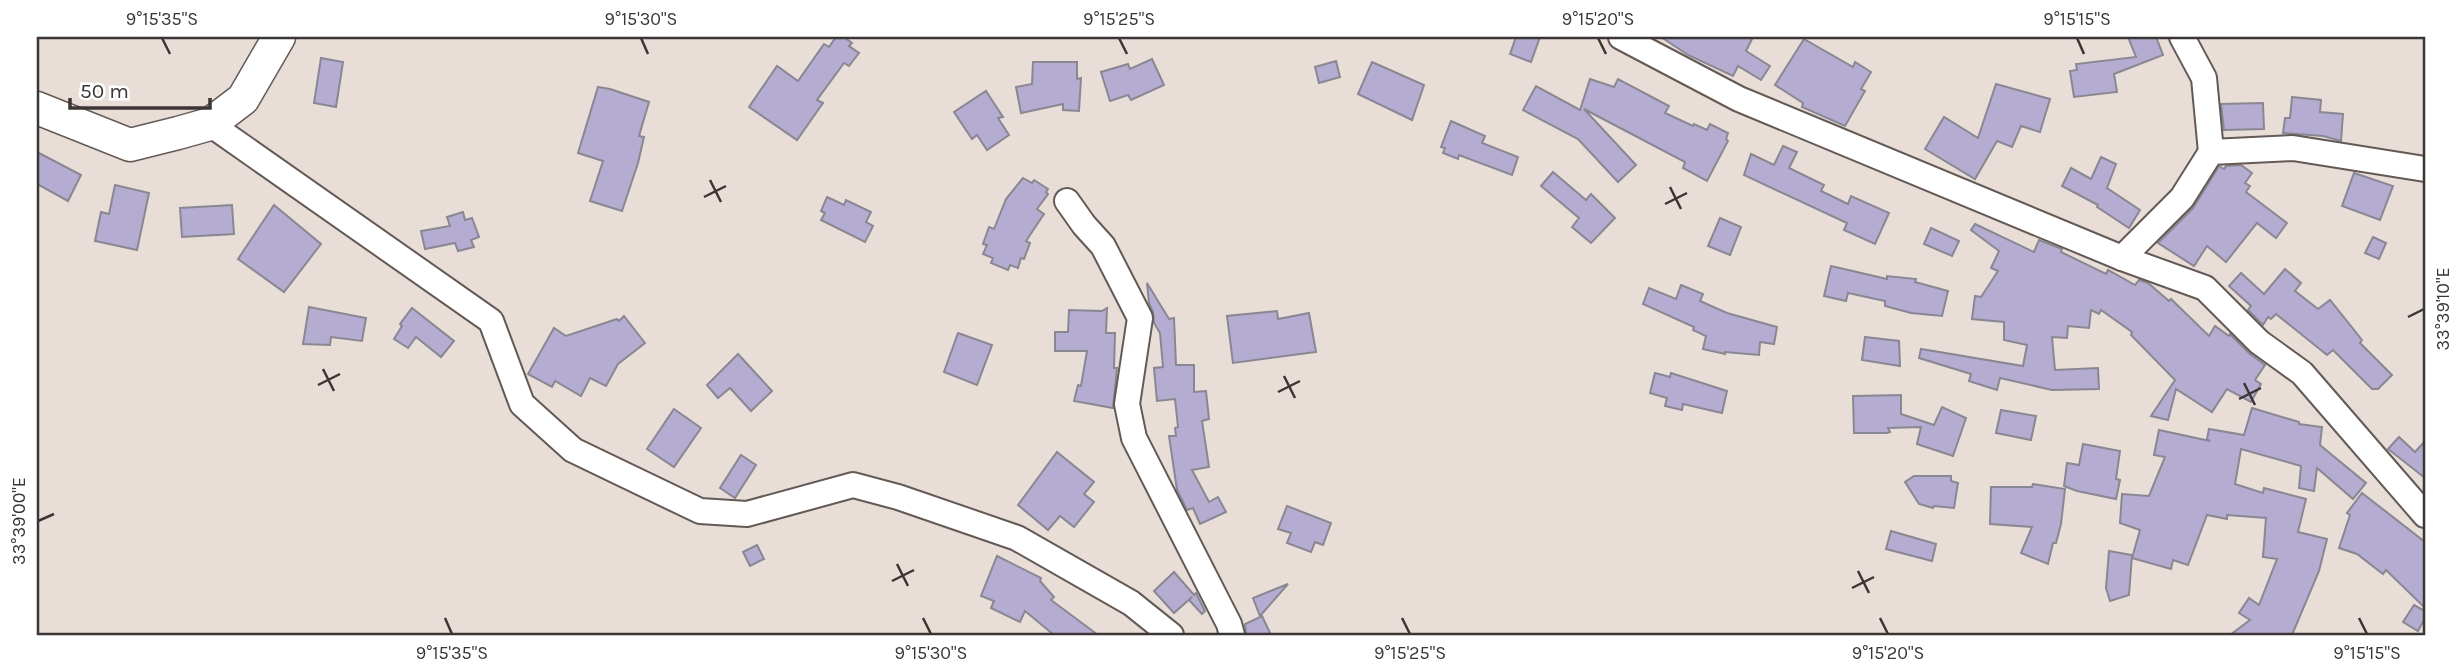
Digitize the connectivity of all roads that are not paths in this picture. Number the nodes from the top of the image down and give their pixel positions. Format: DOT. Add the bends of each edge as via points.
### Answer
graph roads {
  1 [pos="279,37"];
  2 [pos="1621,37"];
  3 [pos="2182,37"];
  4 [pos="37,108"];
  5 [pos="210,124"];
  6 [pos="2211,152"];
  7 [pos="2425,168"];
  8 [pos="1067,201"];
  9 [pos="2122,258"];
  10 [pos="2425,515"];
  11 [pos="1171,635"];
  12 [pos="1232,635"];
  1 -- 5 [label="main road" via="243,99"];
  2 -- 9 [label="street" via="1739,99"];
  3 -- 6 [label="street" via="2204,78"];
  4 -- 5 [label="main road" via="130,145"];
  5 -- 11 [label="street" via="491,321 522,404 573,450 700,511 747,514 853,485 898,496 1017,538 1131,603"];
  6 -- 7 [label="street" via="2294,148"];
  6 -- 9 [label="street" via="2182,198"];
  8 -- 12 [label="street" via="1103,246 1140,318 1127,404 1135,438"];
  9 -- 10 [label="street" via="2205,288 2259,342 2302,373"];
}
